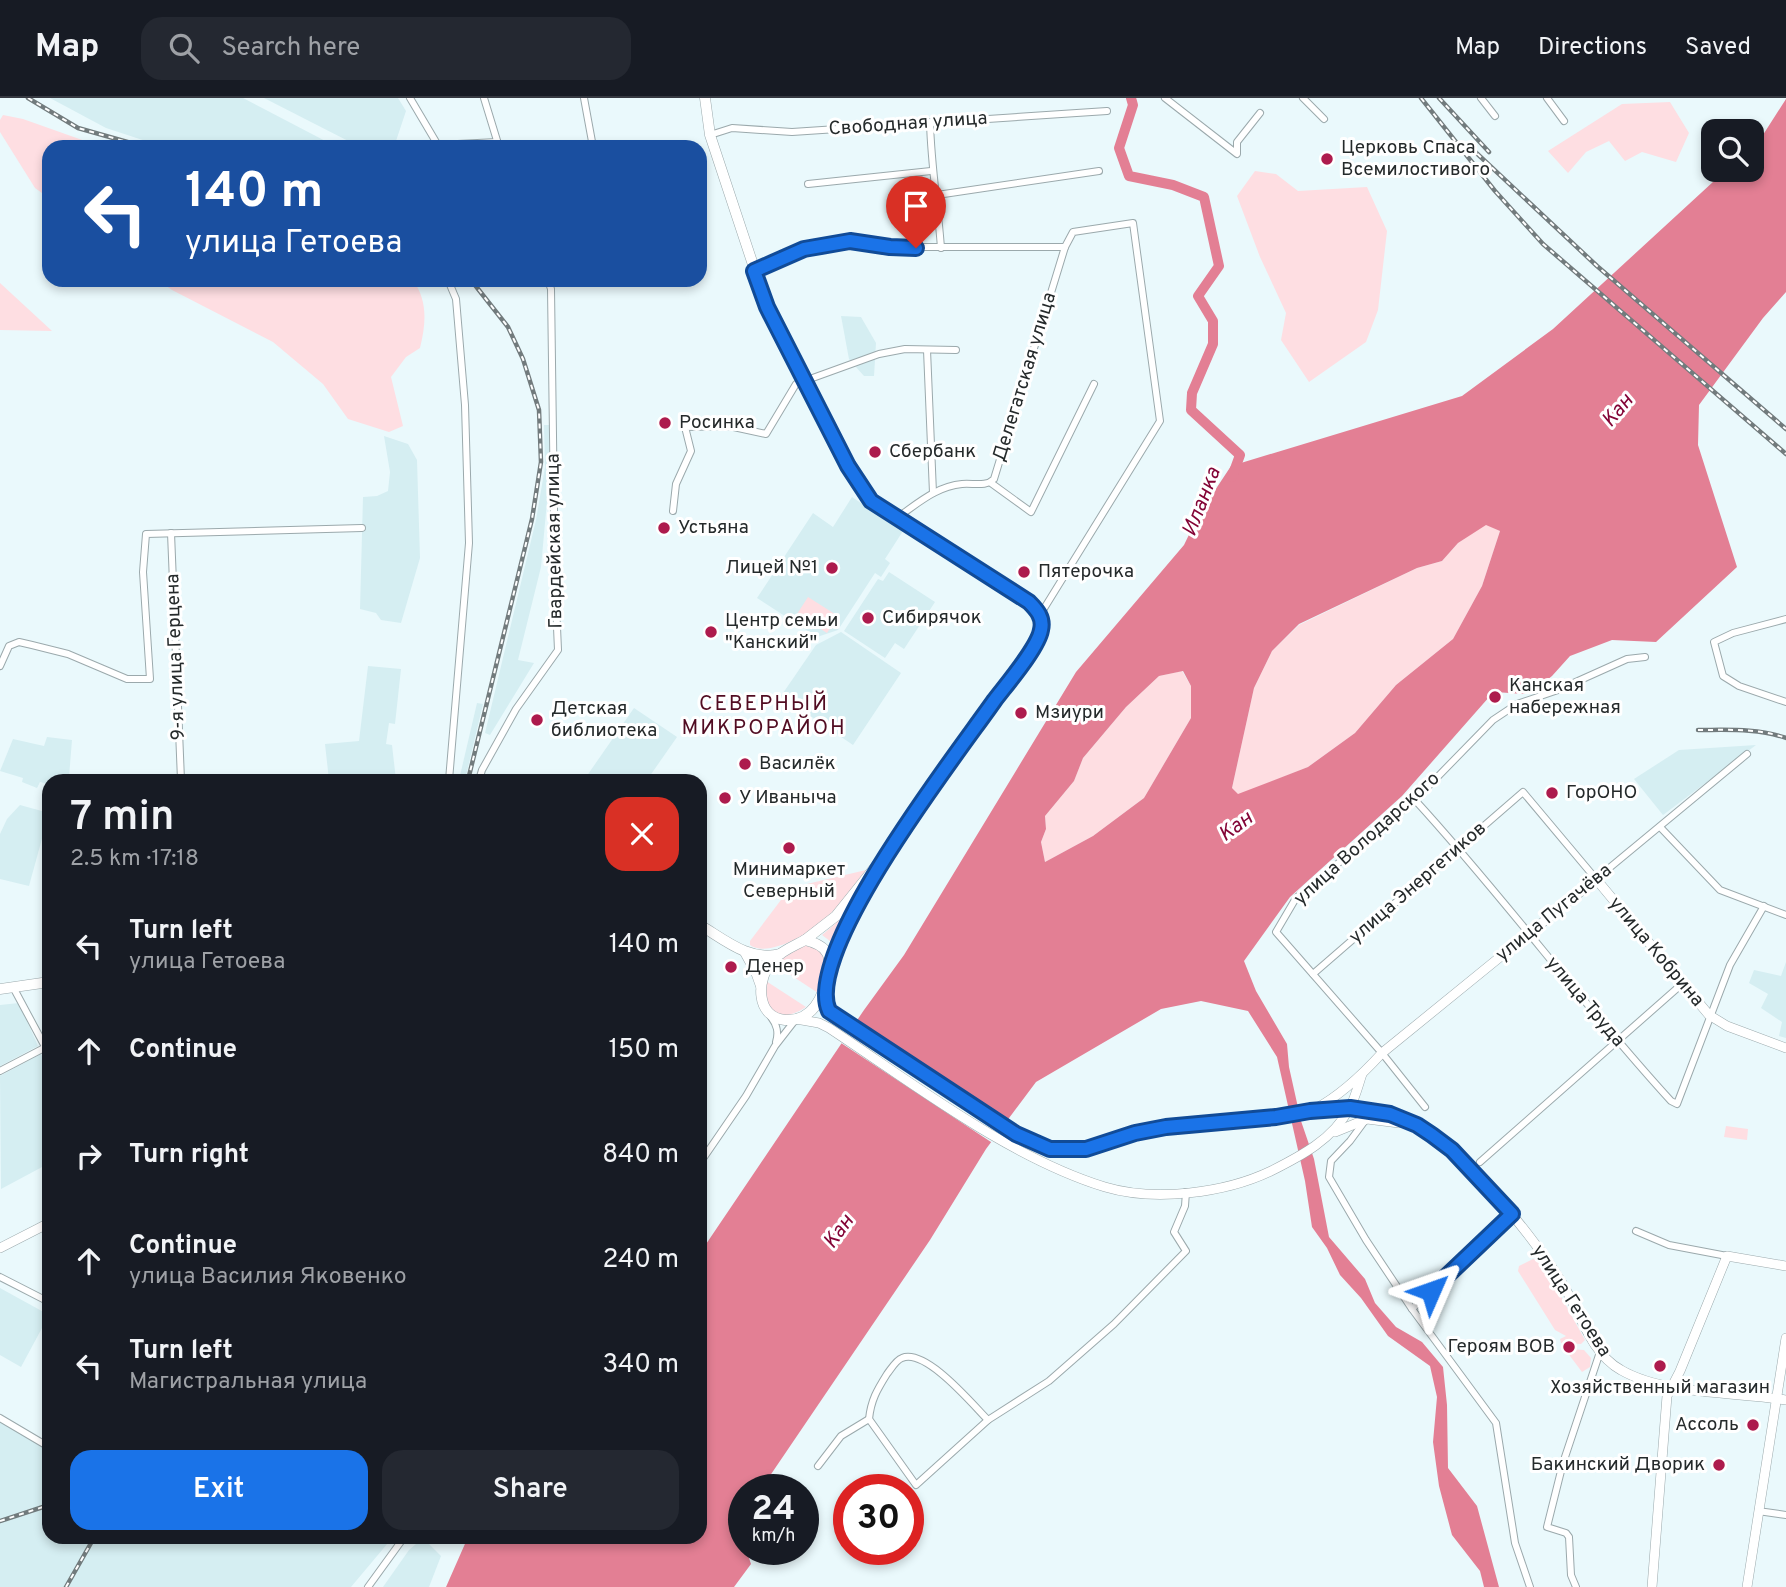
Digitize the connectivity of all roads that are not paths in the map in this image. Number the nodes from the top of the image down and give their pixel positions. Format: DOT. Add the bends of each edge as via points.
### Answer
graph roads {
  1 [pos="410,98"];
  2 [pos="484,98"];
  3 [pos="584,98"];
  4 [pos="705,98"];
  5 [pos="1165,98"];
  6 [pos="1303,98"];
  7 [pos="1481,98"];
  8 [pos="1547,98"];
  9 [pos="1107,111"];
  10 [pos="1260,113"];
  11 [pos="1495,116"];
  12 [pos="1324,120"];
  13 [pos="1564,121"];
  14 [pos="929,122"];
  15 [pos="710,135"];
  16 [pos="435,140"];
  17 [pos="497,140"];
  18 [pos="592,140"];
  19 [pos="931,171"];
  20 [pos="1099,171"];
  21 [pos="808,184"];
  22 [pos="937,195"];
  23 [pos="1065,247"];
  24 [pos="941,248"];
  25 [pos="754,271"];
  26 [pos="451,287"];
  27 [pos="550,287"];
  28 [pos="927,350"];
  29 [pos="956,350"];
  30 [pos="804,381"];
  31 [pos="1094,384"];
  32 [pos="991,483"];
  33 [pos="933,493"];
  34 [pos="673,511"];
  35 [pos="898,517"];
  36 [pos="362,528"];
  37 [pos="171,533"];
  38 [pos="1040,615"];
  39 [pos="1786,619"];
  40 [pos="1645,657"];
  41 [pos="0,666"];
  42 [pos="1786,702"];
  43 [pos="1747,754"];
  44 [pos="181,774"];
  45 [pos="450,774"];
  46 [pos="481,774"];
  47 [pos="1523,792"];
  48 [pos="1415,800"];
  49 [pos="1660,827"];
  50 [pos="892,845"];
  51 [pos="1459,848"];
  52 [pos="1596,879"];
  53 [pos="1764,906"];
  54 [pos="1786,915"];
  55 [pos="707,929"];
  56 [pos="1528,934"];
  57 [pos="805,940"];
  58 [pos="745,952"];
  59 [pos="781,954"];
  60 [pos="1313,974"];
  61 [pos="827,976"];
  62 [pos="42,983"];
  63 [pos="1682,984"];
  64 [pos="13,987"];
  65 [pos="761,987"];
  66 [pos="825,987"];
  67 [pos="0,989"];
  68 [pos="768,1012"];
  69 [pos="1709,1015"];
  70 [pos="796,1019"];
  71 [pos="42,1038"];
  72 [pos="1617,1041"];
  73 [pos="775,1046"];
  74 [pos="1786,1048"];
  75 [pos="42,1052"];
  76 [pos="1382,1053"];
  77 [pos="0,1071"];
  78 [pos="1362,1074"];
  79 [pos="1425,1107"];
  80 [pos="1350,1108"];
  81 [pos="1310,1111"];
  82 [pos="1365,1120"];
  83 [pos="1427,1132"];
  84 [pos="1332,1133"];
  85 [pos="707,1153"];
  86 [pos="1480,1162"];
  87 [pos="1186,1192"];
  88 [pos="1512,1214"];
  89 [pos="42,1227"];
  90 [pos="1636,1231"];
  91 [pos="0,1248"];
  92 [pos="1727,1256"];
  93 [pos="1786,1266"];
  94 [pos="0,1277"];
  95 [pos="42,1298"];
  96 [pos="1412,1308"];
  97 [pos="1786,1338"];
  98 [pos="1600,1352"];
  99 [pos="1671,1386"];
  100 [pos="1781,1399"];
  101 [pos="0,1418"];
  102 [pos="869,1419"];
  103 [pos="988,1420"];
  104 [pos="42,1443"];
  105 [pos="818,1466"];
  106 [pos="1758,1511"];
  107 [pos="1786,1515"];
  108 [pos="399,1544"];
  109 [pos="369,1587"];
  110 [pos="1530,1587"];
  111 [pos="1576,1587"];
  112 [pos="1652,1587"];
  113 [pos="1746,1587"];
  1 -- 16 [label="street"];
  2 -- 17 [label="street"];
  3 -- 18 [label="street"];
  4 -- 15 [label="main road"];
  5 -- 10 [label="street" via="1237,154 1237,142"];
  6 -- 12 [label="street"];
  7 -- 11 [label="street"];
  8 -- 13 [label="street"];
  9 -- 14 [label="street, Свободная улица"];
  14 -- 15 [label="street, Свободная улица" via="792,132 732,128"];
  14 -- 19 [label="street"];
  15 -- 25 [label="main road"];
  19 -- 21 [label="street"];
  19 -- 22 [label="street"];
  20 -- 22 [label="street"];
  22 -- 24 [label="street"];
  23 -- 24 [label="street"];
  23 -- 32 [label="street, Делегатская улица"];
  23 -- 38 [label="street" via="1073,232 1133,223 1160,421"];
  24 -- 25 [label="street" via="850,241 804,249"];
  25 -- 30 [label="main road"];
  26 -- 45 [label="street" via="457,299 463,378 469,543"];
  27 -- 46 [label="street, Гвардейская улица" via="558,650 516,709"];
  28 -- 29 [label="street"];
  28 -- 30 [label="street" via="879,354"];
  28 -- 33 [label="street"];
  30 -- 34 [label="street" via="796,384 766,434 729,426 685,427 691,451 676,484"];
  30 -- 35 [label="main road" via="858,483 871,501"];
  31 -- 32 [label="street" via="1031,512"];
  32 -- 33 [label="street, Делегатская улица" via="962,484"];
  33 -- 35 [label="street, Делегатская улица"];
  35 -- 38 [label="main road" via="1029,602"];
  36 -- 37 [label="street"];
  37 -- 41 [label="street" via="146,534 143,572 150,679 127,680 68,654 19,642 9,646"];
  37 -- 44 [label="street, 9-я улица Герцена"];
  38 -- 50 [label="main road" via="1040,634 1027,656"];
  39 -- 42 [label="street" via="1714,642 1723,676"];
  40 -- 48 [label="street, улица Володарского" via="1627,659 1517,704 1493,720"];
  43 -- 49 [label="street, улица Пугачёва"];
  47 -- 51 [label="street, улица Энергетиков"];
  47 -- 52 [label="street, улица Кобрина"];
  48 -- 51 [label="street, улица Труда"];
  48 -- 60 [label="street, улица Володарского" via="1296,898 1276,932"];
  49 -- 52 [label="street, улица Пугачёва"];
  49 -- 53 [label="street" via="1720,890"];
  50 -- 57 [label="main road" via="836,916"];
  50 -- 61 [label="main road" via="839,939"];
  51 -- 56 [label="street, улица Труда"];
  51 -- 60 [label="street, улица Энергетиков"];
  52 -- 56 [label="main road, улица Пугачёва"];
  52 -- 63 [label="main road, улица Кобрина"];
  53 -- 54 [label="street"];
  53 -- 69 [label="street" via="1730,965"];
  55 -- 58 [label="main road"];
  56 -- 72 [label="street, улица Труда"];
  56 -- 76 [label="main road, улица Пугачёва"];
  57 -- 59 [label="main road"];
  57 -- 61 [label="main road" via="827,953"];
  58 -- 59 [label="main road"];
  58 -- 65 [label="main road"];
  59 -- 65 [label="main road" via="768,966"];
  60 -- 76 [label="street"];
  61 -- 66 [label="main road"];
  62 -- 64 [label="main road"];
  63 -- 69 [label="main road, улица Кобрина"];
  63 -- 72 [label="street"];
  64 -- 67 [label="main road"];
  64 -- 71 [label="street"];
  65 -- 68 [label="main road"];
  66 -- 70 [label="main road" via="814,1009"];
  66 -- 81 [label="main road" via="829,1011 1016,1134 1050,1149 1086,1149 1166,1127"];
  68 -- 70 [label="main road" via="780,1020"];
  68 -- 73 [label="street" via="776,1023"];
  69 -- 72 [label="street, улица Труда" via="1676,1104"];
  69 -- 74 [label="main road"];
  70 -- 73 [label="street"];
  70 -- 87 [label="main road" via="829,1028 1008,1146 1106,1188"];
  72 -- 86 [label="street"];
  73 -- 85 [label="street"];
  75 -- 77 [label="street"];
  76 -- 78 [label="main road, улица Пугачёва"];
  76 -- 79 [label="street"];
  78 -- 80 [label="main road"];
  78 -- 81 [label="main road, улица Пугачёва" via="1332,1100"];
  80 -- 81 [label="main road"];
  80 -- 83 [label="main road" via="1390,1114"];
  80 -- 84 [label="main road"];
  82 -- 83 [label="main road" via="1387,1120"];
  82 -- 84 [label="main road"];
  82 -- 96 [label="street" via="1331,1161 1329,1177"];
  83 -- 88 [label="main road, улица Гетоева" via="1452,1150"];
  84 -- 87 [label="main road" via="1256,1178 1214,1191"];
  87 -- 103 [label="street" via="1174,1232 1186,1251 1049,1381"];
  88 -- 96 [label="street"];
  88 -- 98 [label="main road, улица Гетоева" via="1564,1286"];
  89 -- 91 [label="main road"];
  90 -- 92 [label="street" via="1669,1245"];
  92 -- 93 [label="main road"];
  92 -- 99 [label="main road"];
  94 -- 95 [label="street"];
  96 -- 110 [label="street" via="1496,1423 1515,1543"];
  97 -- 100 [label="main road"];
  98 -- 99 [label="main road, улица Гетоева" via="1621,1371"];
  98 -- 111 [label="street" via="1547,1527 1569,1537"];
  99 -- 100 [label="main road, улица Гетоева"];
  99 -- 112 [label="main road"];
  100 -- 106 [label="main road"];
  101 -- 104 [label="street"];
  102 -- 103 [label="street" via="916,1485"];
  102 -- 103 [label="street" via="870,1402 900,1358 906,1357 938,1370"];
  102 -- 105 [label="street" via="841,1436"];
  106 -- 107 [label="street"];
  106 -- 113 [label="main road"];
  108 -- 109 [label="street"];
}
